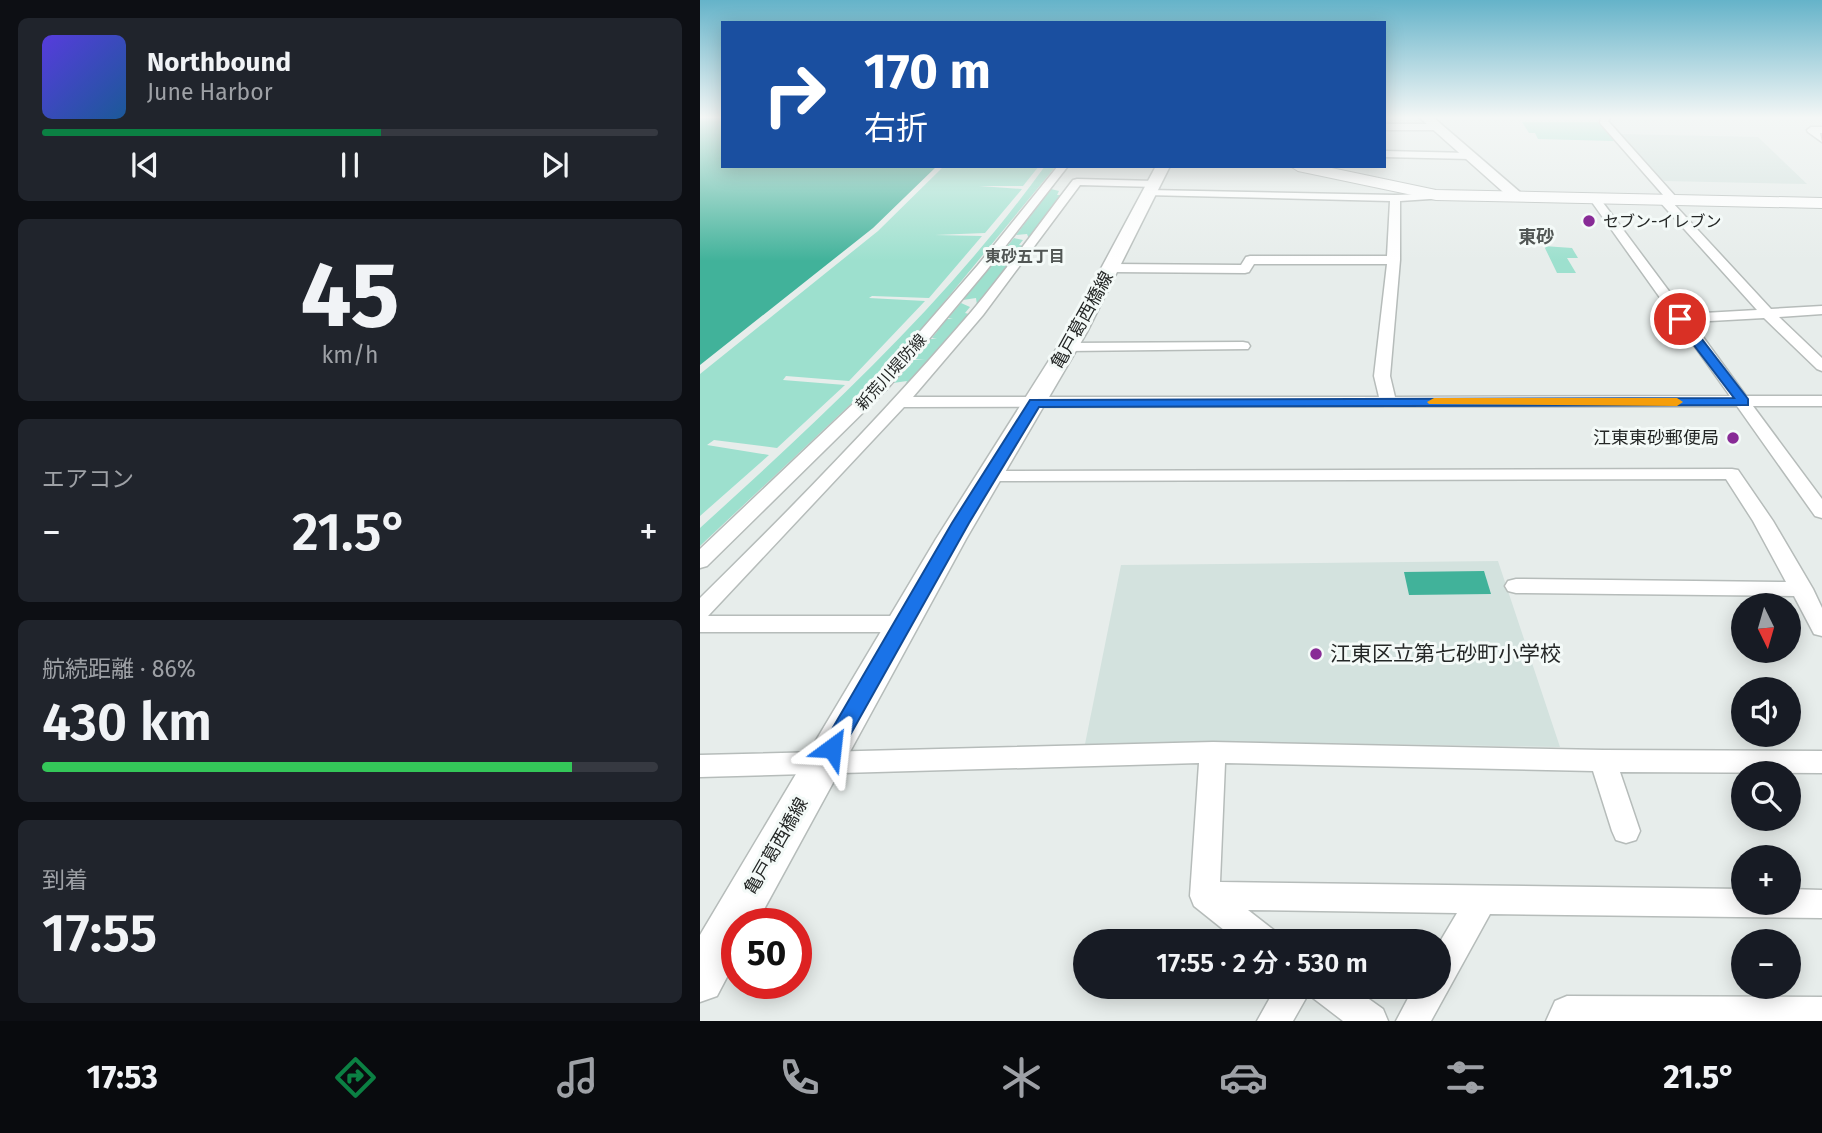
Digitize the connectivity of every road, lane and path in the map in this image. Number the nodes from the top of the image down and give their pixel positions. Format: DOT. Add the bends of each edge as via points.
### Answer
graph roads {
  1 [pos="1481,166"];
  2 [pos="1639,166"];
  3 [pos="1061,168"];
  4 [pos="1307,168"];
  5 [pos="1154,185"];
  6 [pos="1445,195"];
  7 [pos="1516,196"];
  8 [pos="1395,198"];
  9 [pos="1594,198"];
  10 [pos="1667,199"];
  11 [pos="1822,203"];
  12 [pos="1394,260"];
  13 [pos="1112,268"];
  14 [pos="1822,310"];
  15 [pos="1769,314"];
  16 [pos="1680,319"];
  17 [pos="1243,346"];
  18 [pos="1068,347"];
  19 [pos="1822,366"];
  20 [pos="1822,401"];
  21 [pos="900,402"];
  22 [pos="1388,402"];
  23 [pos="1744,402"];
  24 [pos="1035,403"];
  25 [pos="989,476"];
  26 [pos="1822,512"];
  27 [pos="700,561"];
  28 [pos="1516,586"];
  29 [pos="1802,589"];
  30 [pos="700,611"];
  31 [pos="700,624"];
  32 [pos="903,624"];
  33 [pos="1822,628"];
  34 [pos="1213,752"];
  35 [pos="1603,761"];
  36 [pos="1822,762"];
  37 [pos="823,764"];
  38 [pos="700,766"];
  39 [pos="1626,831"];
  40 [pos="1205,896"];
  41 [pos="1482,900"];
  42 [pos="1731,903"];
  43 [pos="1801,904"];
  44 [pos="1822,904"];
  45 [pos="1247,929"];
  46 [pos="1451,954"];
  47 [pos="702,972"];
  48 [pos="1288,999"];
  49 [pos="1341,999"];
  50 [pos="1425,999"];
  51 [pos="1822,1014"];
  52 [pos="1274,1021"];
  53 [pos="1371,1021"];
  54 [pos="1413,1021"];
  55 [pos="1563,1021"];
  1 -- 7 [label="main road"];
  2 -- 10 [label="street"];
  3 -- 27 [label="street, 新荒川堤防線" via="880,386"];
  4 -- 6 [label="main road"];
  5 -- 8 [label="street"];
  5 -- 13 [label="main road, 亀戸葛西橋線"];
  5 -- 21 [label="street" via="1068,194 978,312"];
  6 -- 7 [label="main road"];
  6 -- 8 [label="street"];
  7 -- 9 [label="main road"];
  8 -- 12 [label="street"];
  9 -- 10 [label="main road"];
  9 -- 16 [label="street"];
  10 -- 11 [label="main road"];
  10 -- 15 [label="street"];
  12 -- 13 [label="street" via="1250,260 1245,269"];
  12 -- 22 [label="street" via="1382,376"];
  13 -- 18 [label="main road, 亀戸葛西橋線"];
  14 -- 15 [label="street"];
  15 -- 16 [label="street"];
  15 -- 19 [label="street"];
  16 -- 23 [label="street"];
  17 -- 18 [label="street"];
  18 -- 24 [label="main road, 亀戸葛西橋線"];
  20 -- 23 [label="street"];
  21 -- 24 [label="street"];
  21 -- 30 [label="street"];
  22 -- 23 [label="street"];
  22 -- 24 [label="street"];
  23 -- 26 [label="street"];
  24 -- 25 [label="main road, 亀戸葛西橋線"];
  25 -- 29 [label="street" via="1732,474"];
  25 -- 32 [label="main road, 亀戸葛西橋線"];
  28 -- 29 [label="street"];
  29 -- 33 [label="street"];
  31 -- 32 [label="street"];
  32 -- 37 [label="main road, 亀戸葛西橋線"];
  34 -- 35 [label="street"];
  34 -- 37 [label="street"];
  34 -- 40 [label="street"];
  35 -- 36 [label="street"];
  35 -- 39 [label="street"];
  37 -- 38 [label="street"];
  37 -- 47 [label="main road, 亀戸葛西橋線"];
  40 -- 41 [label="street"];
  40 -- 45 [label="street"];
  41 -- 42 [label="street"];
  41 -- 46 [label="street"];
  43 -- 44 [label="street"];
  48 -- 52 [label="street"];
  49 -- 53 [label="street"];
  50 -- 54 [label="street"];
  51 -- 55 [label="street" via="1567,1013"];
}
